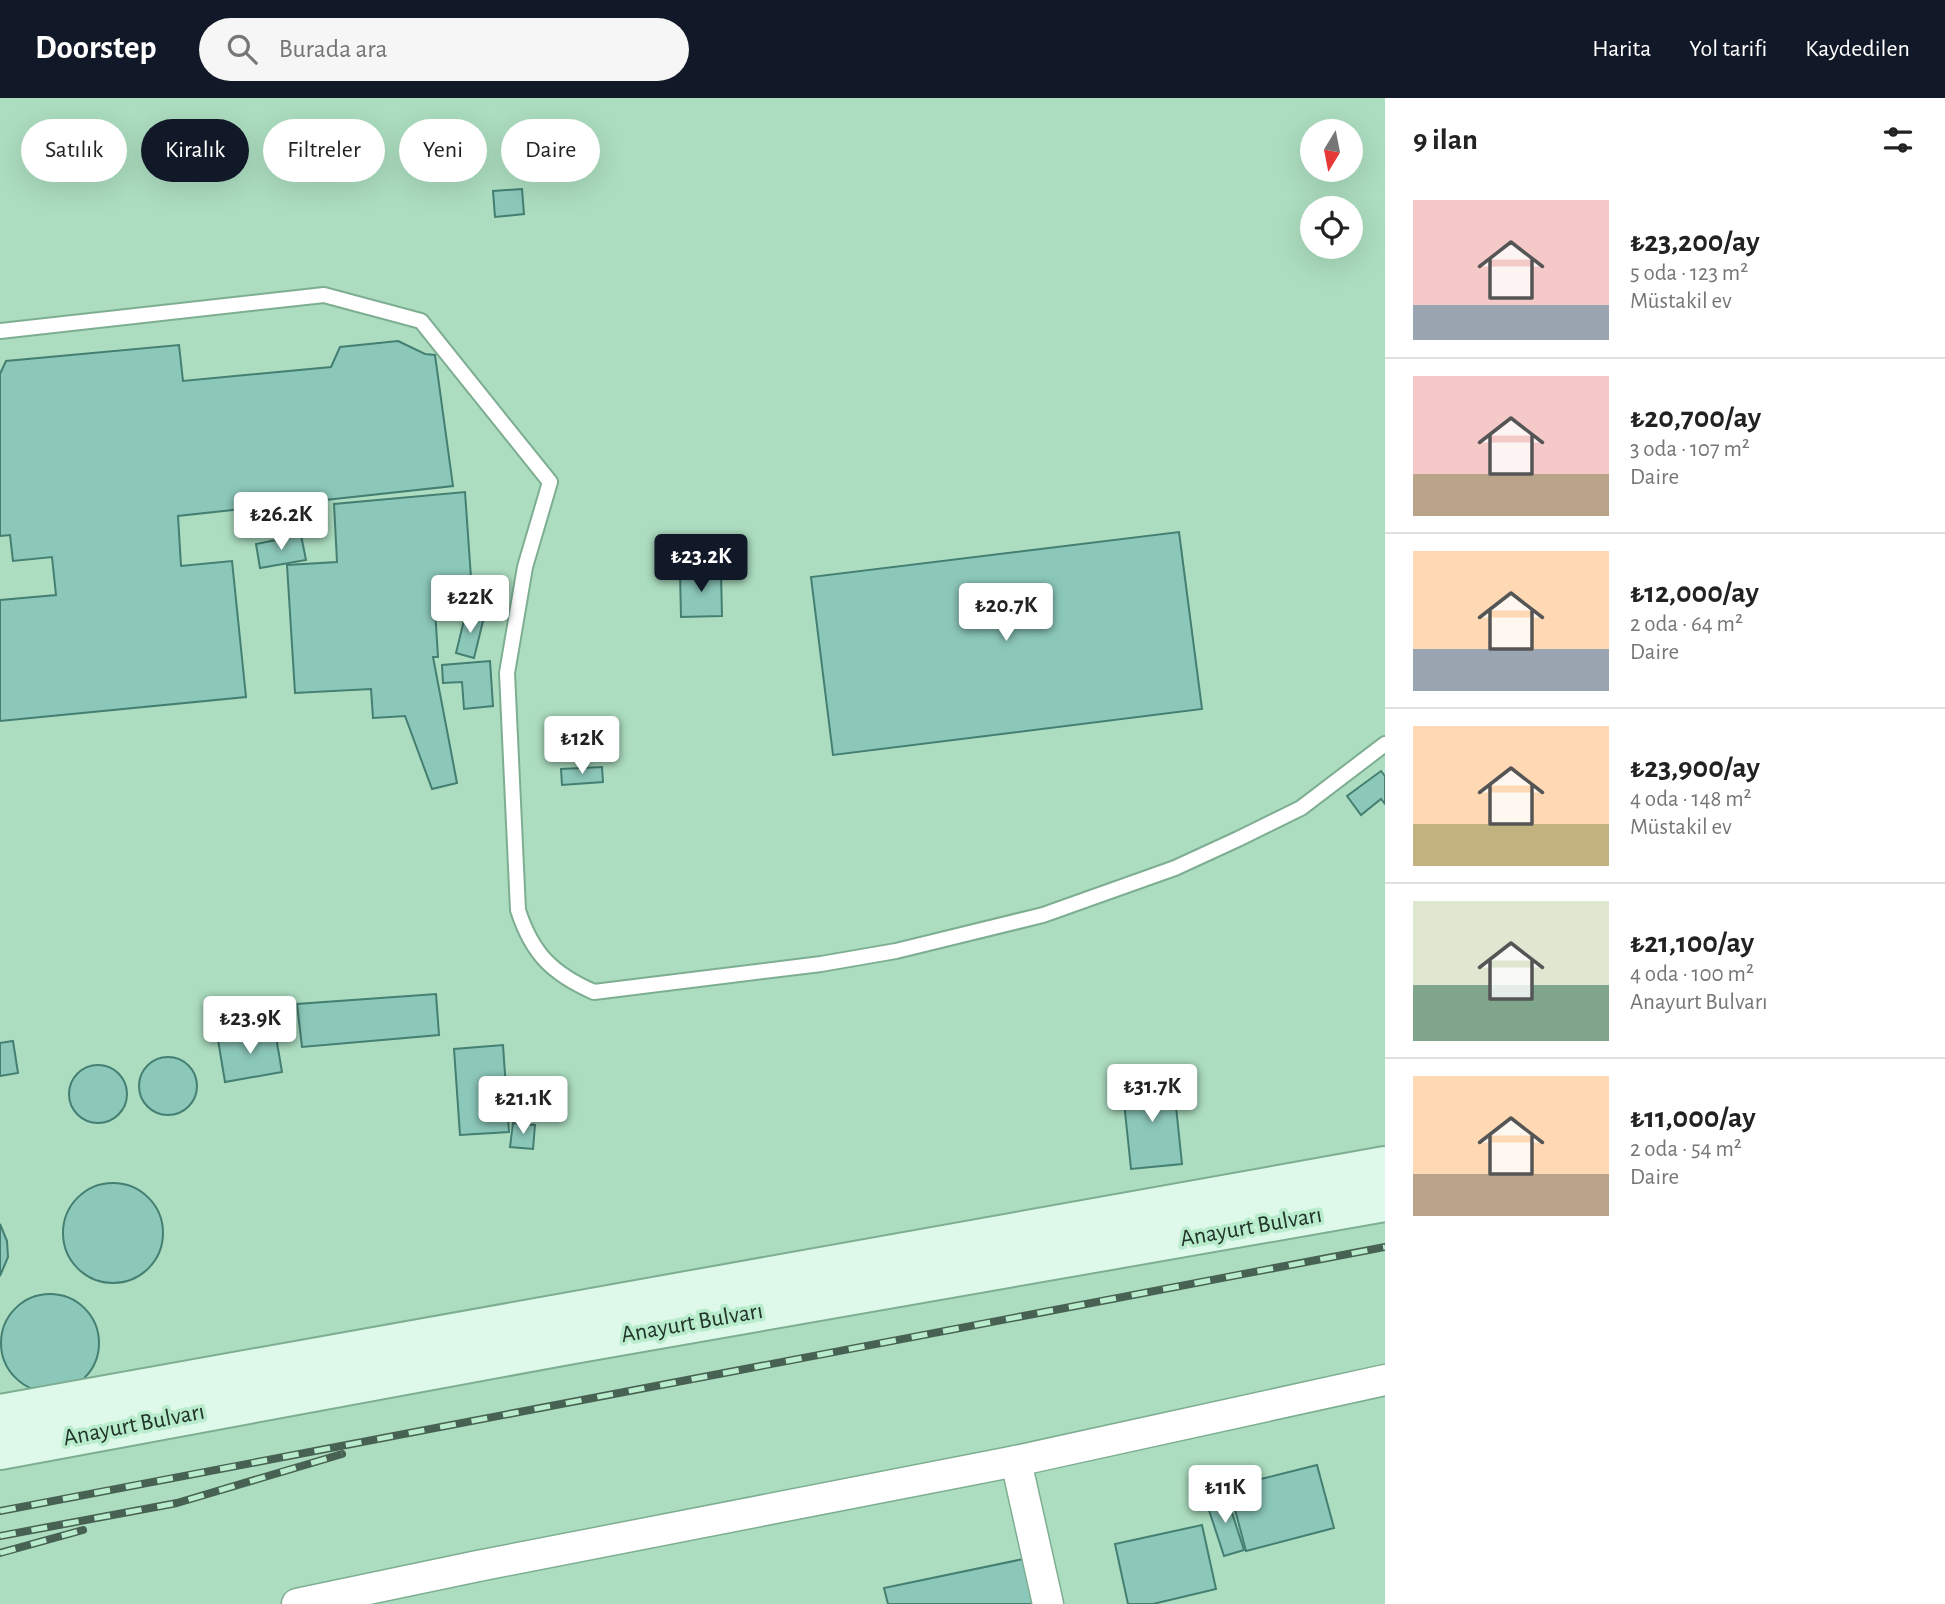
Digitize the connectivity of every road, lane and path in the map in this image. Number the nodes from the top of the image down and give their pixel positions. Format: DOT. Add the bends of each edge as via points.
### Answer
graph roads {
  1 [pos="0,331"];
  2 [pos="1385,744"];
  3 [pos="1385,1166"];
  4 [pos="1385,1202"];
  5 [pos="1385,1380"];
  6 [pos="0,1413"];
  7 [pos="0,1450"];
  8 [pos="1016,1461"];
  9 [pos="297,1604"];
  10 [pos="1048,1604"];
  1 -- 2 [label="lane" via="324,295 421,321 550,482 525,567 507,673 518,911 542,958 573,983 594,992 821,964 1043,915 1175,868 1301,808"];
  3 -- 6 [label="main road, Anayurt Bulvarı"];
  4 -- 7 [label="main road, Anayurt Bulvarı" via="573,1343"];
  5 -- 8 [label="street"];
  8 -- 9 [label="street"];
  8 -- 10 [label="street"];
}
